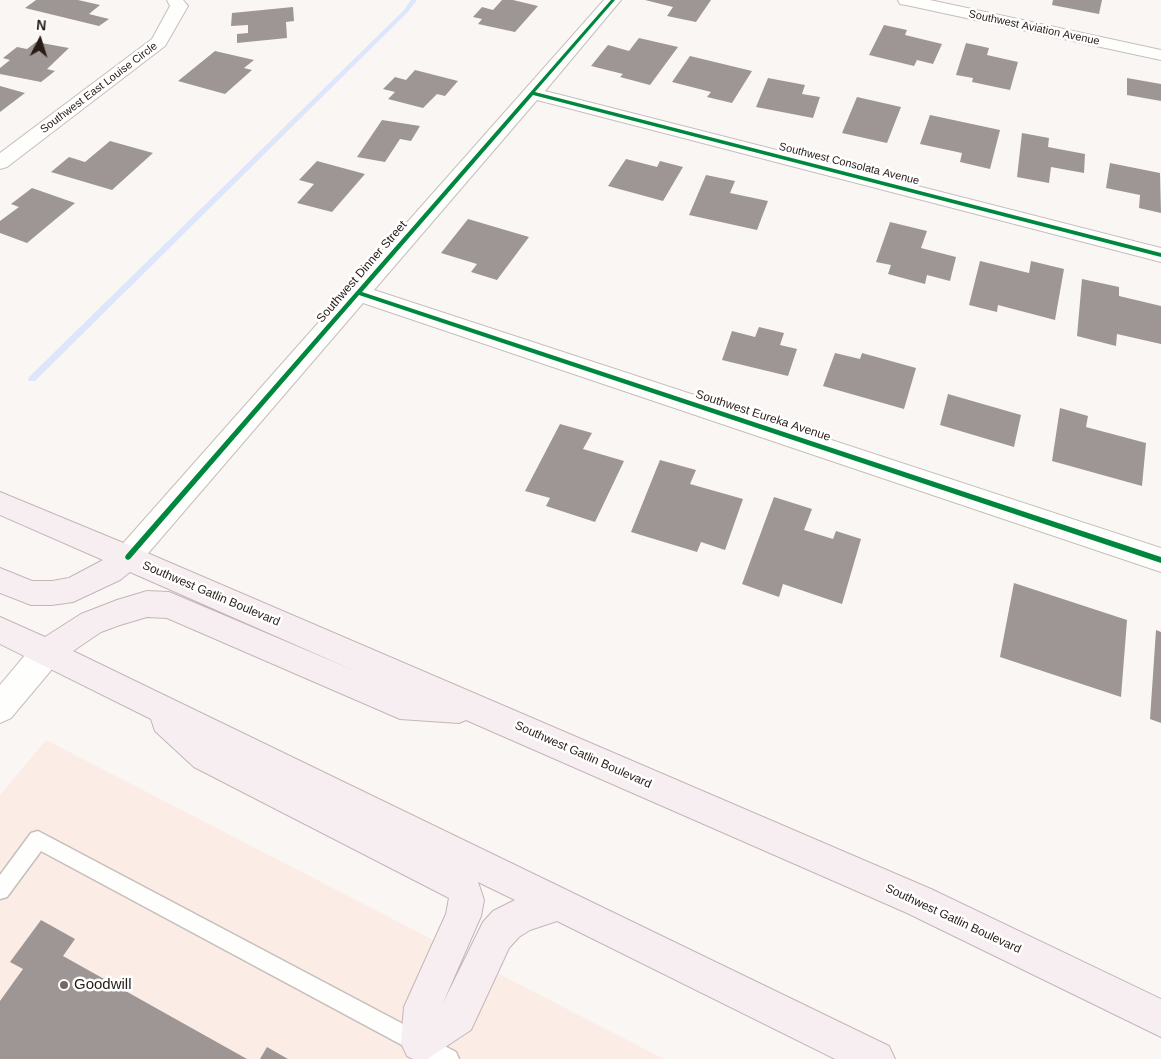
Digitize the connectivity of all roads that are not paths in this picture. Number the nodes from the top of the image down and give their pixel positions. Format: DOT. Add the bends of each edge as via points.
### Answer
graph roads {
  1 [pos="174,0"];
  2 [pos="613,0"];
  3 [pos="906,0"];
  4 [pos="1161,55"];
  5 [pos="532,93"];
  6 [pos="0,163"];
  7 [pos="1161,255"];
  8 [pos="359,293"];
  9 [pos="0,503"];
  10 [pos="128,557"];
  11 [pos="1161,560"];
  12 [pos="0,580"];
  13 [pos="0,630"];
  14 [pos="47,652"];
  15 [pos="143,700"];
  16 [pos="0,708"];
  17 [pos="478,709"];
  18 [pos="0,890"];
  19 [pos="558,904"];
  20 [pos="1161,1018"];
  21 [pos="427,1054"];
  22 [pos="876,1059"];
  1 -- 6 [label="street, Southwest East Louise Circle" via="179,6 159,42"];
  2 -- 5 [label="street, Southwest Dinner Street"];
  3 -- 4 [label="street, Southwest Aviation Avenue"];
  5 -- 7 [label="street, Southwest Consolata Avenue"];
  5 -- 8 [label="street, Southwest Dinner Street"];
  8 -- 10 [label="street, Southwest Dinner Street"];
  8 -- 11 [label="street, Southwest Eureka Avenue"];
  9 -- 10 [label="main road, Southwest Gatlin Boulevard"];
  10 -- 12 [label="main road" via="110,571 73,590 31,593"];
  10 -- 17 [label="main road, Southwest Gatlin Boulevard"];
  13 -- 14 [label="main road"];
  14 -- 15 [label="main road"];
  14 -- 16 [label="street"];
  14 -- 17 [label="main road" via="100,619 147,604 169,605 400,705"];
  15 -- 19 [label="main road"];
  15 -- 21 [label="main road" via="205,756 463,887 467,900 463,916 423,1007"];
  17 -- 20 [label="main road, Southwest Gatlin Boulevard" via="919,901"];
  18 -- 21 [label="lane" via="38,840"];
  19 -- 21 [label="main road" via="522,914 496,935 458,1017"];
  19 -- 22 [label="main road"];
}
